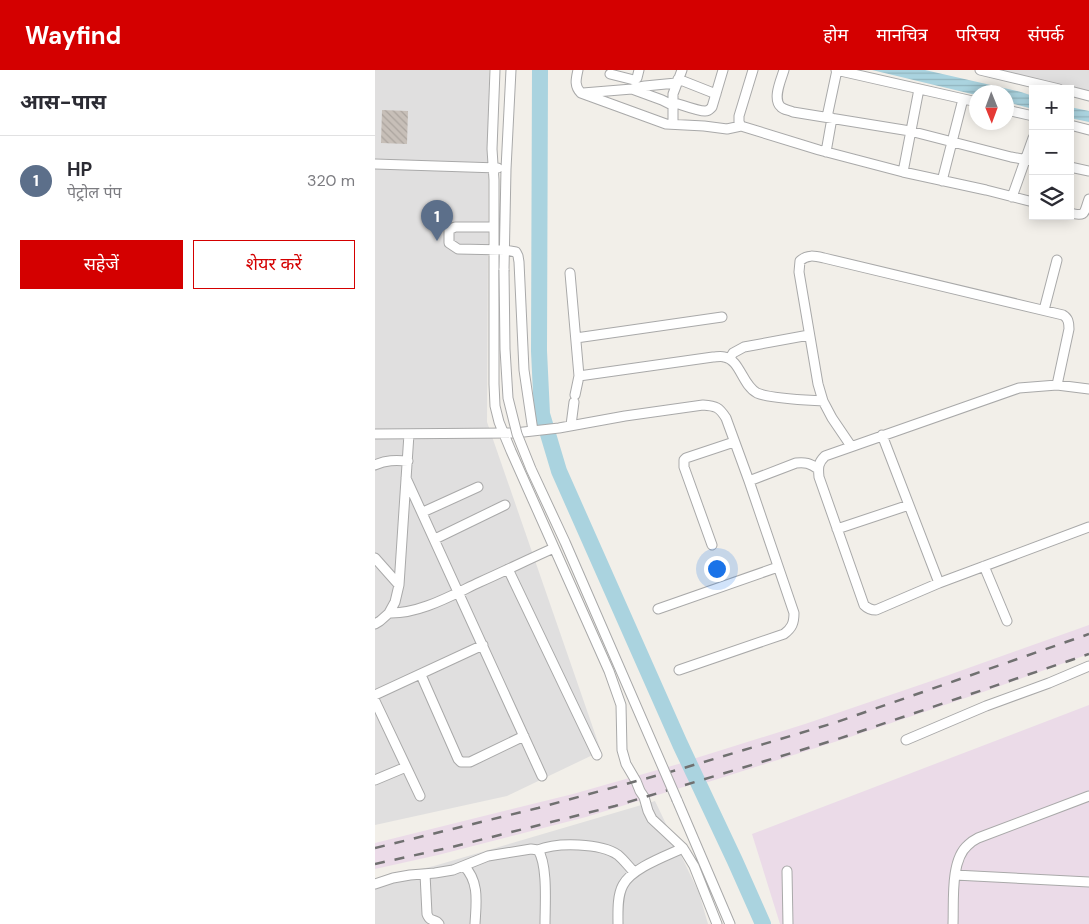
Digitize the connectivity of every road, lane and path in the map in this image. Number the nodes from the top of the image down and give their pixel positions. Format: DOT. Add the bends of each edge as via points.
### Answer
graph roads {
  1 [pos="495,70"];
  2 [pos="511,70"];
  3 [pos="578,70"];
  4 [pos="639,70"];
  5 [pos="723,70"];
  6 [pos="753,70"];
  7 [pos="784,70"];
  8 [pos="837,70"];
  9 [pos="984,70"];
  10 [pos="611,72"];
  11 [pos="679,77"];
  12 [pos="1043,85"];
  13 [pos="632,89"];
  14 [pos="919,89"];
  15 [pos="604,91"];
  16 [pos="1074,92"];
  17 [pos="581,93"];
  18 [pos="715,94"];
  19 [pos="1089,96"];
  20 [pos="963,99"];
  21 [pos="969,100"];
  22 [pos="672,103"];
  23 [pos="1014,112"];
  24 [pos="1029,115"];
  25 [pos="830,118"];
  26 [pos="673,124"];
  27 [pos="741,126"];
  28 [pos="1074,127"];
  29 [pos="1089,130"];
  30 [pos="910,131"];
  31 [pos="952,141"];
  32 [pos="826,152"];
  33 [pos="1029,160"];
  34 [pos="375,164"];
  35 [pos="493,168"];
  36 [pos="1074,168"];
  37 [pos="505,169"];
  38 [pos="1089,171"];
  39 [pos="903,172"];
  40 [pos="941,181"];
  41 [pos="1012,197"];
  42 [pos="1089,200"];
  43 [pos="1029,201"];
  44 [pos="1086,216"];
  45 [pos="494,227"];
  46 [pos="494,250"];
  47 [pos="505,250"];
  48 [pos="1057,260"];
  49 [pos="570,273"];
  50 [pos="1044,310"];
  51 [pos="723,318"];
  52 [pos="809,335"];
  53 [pos="576,338"];
  54 [pos="730,358"];
  55 [pos="579,376"];
  56 [pos="1057,386"];
  57 [pos="1089,389"];
  58 [pos="823,401"];
  59 [pos="571,426"];
  60 [pos="537,431"];
  61 [pos="375,434"];
  62 [pos="409,434"];
  63 [pos="504,434"];
  64 [pos="882,435"];
  65 [pos="734,442"];
  66 [pos="851,446"];
  67 [pos="408,461"];
  68 [pos="375,465"];
  69 [pos="818,468"];
  70 [pos="406,478"];
  71 [pos="749,481"];
  72 [pos="479,487"];
  73 [pos="505,505"];
  74 [pos="909,505"];
  75 [pos="423,512"];
  76 [pos="1089,527"];
  77 [pos="837,529"];
  78 [pos="435,539"];
  79 [pos="712,545"];
  80 [pos="554,548"];
  81 [pos="375,558"];
  82 [pos="984,566"];
  83 [pos="778,567"];
  84 [pos="508,569"];
  85 [pos="939,583"];
  86 [pos="399,586"];
  87 [pos="458,592"];
  88 [pos="658,609"];
  89 [pos="389,614"];
  90 [pos="1007,621"];
  91 [pos="375,624"];
  92 [pos="483,645"];
  93 [pos="1089,666"];
  94 [pos="679,670"];
  95 [pos="421,675"];
  96 [pos="375,695"];
  97 [pos="375,701"];
  98 [pos="524,736"];
  99 [pos="906,740"];
  100 [pos="597,755"];
  101 [pos="406,767"];
  102 [pos="542,776"];
  103 [pos="375,780"];
  104 [pos="420,796"];
  105 [pos="1089,796"];
  106 [pos="683,848"];
  107 [pos="538,850"];
  108 [pos="464,866"];
  109 [pos="787,871"];
  110 [pos="634,872"];
  111 [pos="425,874"];
  112 [pos="955,875"];
  113 [pos="1089,882"];
  114 [pos="375,884"];
  115 [pos="439,924"];
  116 [pos="475,924"];
  117 [pos="545,924"];
  118 [pos="618,924"];
  119 [pos="717,924"];
  120 [pos="730,924"];
  121 [pos="788,924"];
  122 [pos="953,924"];
  1 -- 35 [label="street"];
  2 -- 37 [label="street"];
  3 -- 17 [label="street" via="576,82"];
  4 -- 10 [label="street" via="634,80"];
  5 -- 18 [label="street"];
  6 -- 27 [label="street" via="739,116"];
  7 -- 25 [label="street" via="778,92 779,106 793,112"];
  8 -- 14 [label="street"];
  8 -- 25 [label="street"];
  9 -- 12 [label="street"];
  10 -- 15 [label="street"];
  11 -- 13 [label="street"];
  11 -- 18 [label="street"];
  11 -- 22 [label="street"];
  13 -- 15 [label="street"];
  13 -- 22 [label="street"];
  14 -- 20 [label="street"];
  14 -- 30 [label="street"];
  15 -- 17 [label="street"];
  16 -- 19 [label="street"];
  17 -- 26 [label="street" via="658,122"];
  18 -- 22 [label="street" via="712,107 706,112"];
  20 -- 21 [label="street"];
  20 -- 31 [label="street"];
  22 -- 26 [label="street"];
  23 -- 24 [label="street"];
  25 -- 30 [label="street"];
  25 -- 32 [label="street"];
  26 -- 27 [label="street" via="727,129"];
  27 -- 32 [label="street"];
  28 -- 29 [label="street"];
  30 -- 31 [label="street"];
  30 -- 39 [label="street"];
  31 -- 33 [label="street"];
  31 -- 40 [label="street"];
  32 -- 39 [label="street"];
  33 -- 41 [label="street"];
  34 -- 35 [label="street"];
  35 -- 37 [label="street"];
  35 -- 45 [label="street"];
  36 -- 38 [label="street"];
  37 -- 47 [label="street"];
  39 -- 40 [label="street"];
  40 -- 41 [label="street"];
  41 -- 43 [label="street"];
  42 -- 44 [label="street" via="1084,213"];
  45 -- 46 [label="street"];
  45 -- 46 [label="street" via="455,227 449,230 449,243 458,249"];
  46 -- 47 [label="street"];
  46 -- 63 [label="street" via="494,392"];
  47 -- 60 [label="street" via="518,256 524,370"];
  47 -- 120 [label="street, bridge" via="508,398 517,434"];
  48 -- 50 [label="street"];
  49 -- 53 [label="street"];
  50 -- 52 [label="street" via="811,256 803,258 799,266"];
  50 -- 56 [label="street" via="1063,315 1069,322"];
  51 -- 53 [label="street"];
  52 -- 54 [label="street" via="744,347"];
  52 -- 58 [label="street"];
  53 -- 55 [label="street"];
  54 -- 55 [label="street" via="713,357"];
  54 -- 58 [label="street" via="750,388 758,393"];
  55 -- 59 [label="street"];
  56 -- 57 [label="street"];
  56 -- 64 [label="street" via="1019,388"];
  58 -- 66 [label="street"];
  59 -- 60 [label="street"];
  59 -- 65 [label="street" via="703,405 714,406 726,418"];
  60 -- 63 [label="street"];
  61 -- 62 [label="street"];
  62 -- 63 [label="street"];
  62 -- 67 [label="street"];
  63 -- 80 [label="street"];
  64 -- 66 [label="street"];
  64 -- 74 [label="street"];
  65 -- 71 [label="street"];
  65 -- 79 [label="street" via="686,458 683,463"];
  66 -- 69 [label="street" via="825,456"];
  67 -- 68 [label="street" via="391,460"];
  67 -- 70 [label="street"];
  69 -- 71 [label="street" via="804,462 796,463"];
  69 -- 77 [label="street"];
  70 -- 75 [label="street"];
  70 -- 86 [label="street"];
  71 -- 83 [label="street"];
  72 -- 75 [label="street"];
  73 -- 78 [label="street"];
  74 -- 77 [label="street"];
  74 -- 85 [label="street"];
  75 -- 78 [label="street"];
  76 -- 82 [label="street"];
  77 -- 85 [label="street" via="867,608 876,610"];
  78 -- 87 [label="street"];
  80 -- 84 [label="street"];
  80 -- 106 [label="street" via="620,698 622,750 626,764 652,819"];
  81 -- 86 [label="street"];
  82 -- 85 [label="street"];
  82 -- 90 [label="street"];
  83 -- 88 [label="street"];
  83 -- 94 [label="street" via="794,613 791,629 777,637"];
  84 -- 87 [label="street"];
  84 -- 100 [label="street"];
  86 -- 89 [label="street"];
  87 -- 89 [label="street" via="415,611"];
  87 -- 92 [label="street"];
  89 -- 91 [label="street"];
  92 -- 95 [label="street"];
  92 -- 98 [label="street"];
  93 -- 99 [label="street"];
  95 -- 96 [label="street"];
  95 -- 98 [label="street" via="461,762 470,762"];
  97 -- 101 [label="street"];
  98 -- 102 [label="street"];
  101 -- 103 [label="street"];
  101 -- 104 [label="street"];
  105 -- 112 [label="street" via="978,838 967,845 960,856"];
  106 -- 110 [label="street"];
  106 -- 119 [label="street"];
  107 -- 108 [label="street" via="488,856"];
  107 -- 110 [label="street" via="562,845 599,848 618,855"];
  107 -- 117 [label="street" via="544,880"];
  108 -- 111 [label="street"];
  108 -- 116 [label="street" via="472,876 476,894"];
  109 -- 121 [label="street"];
  110 -- 118 [label="street" via="623,885"];
  111 -- 114 [label="street"];
  111 -- 115 [label="street" via="428,918"];
  112 -- 113 [label="street"];
  112 -- 122 [label="street"];
}
